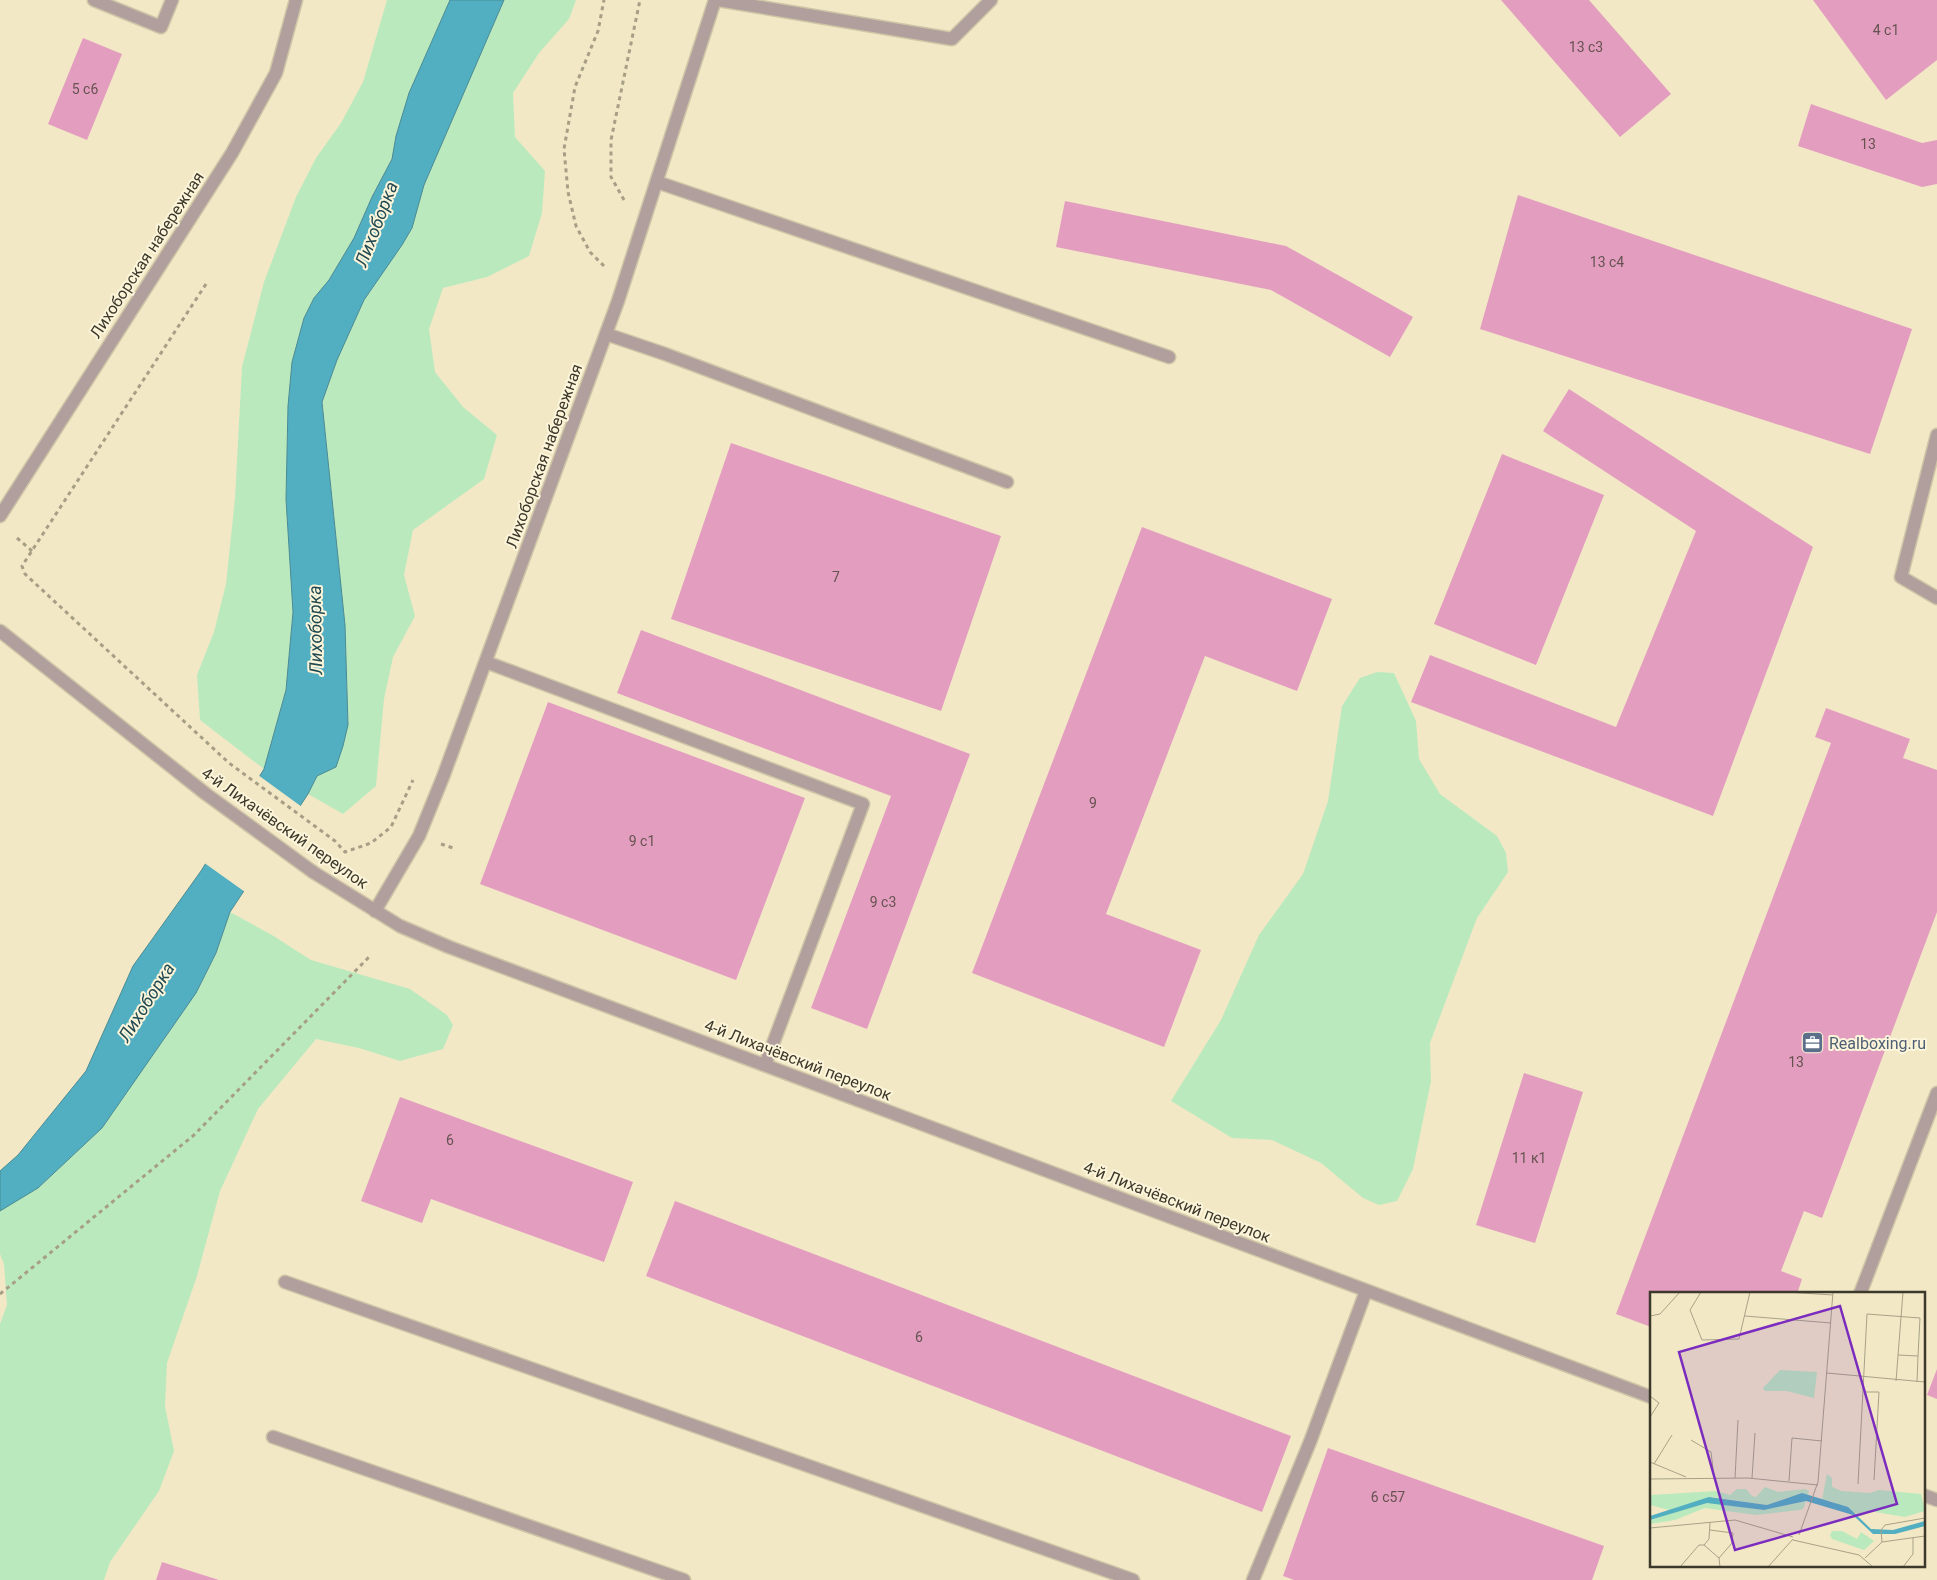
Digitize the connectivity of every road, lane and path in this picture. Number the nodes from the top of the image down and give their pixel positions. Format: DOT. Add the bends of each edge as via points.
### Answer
graph roads {
  1 [pos="94,0"];
  2 [pos="172,0"];
  3 [pos="296,0"];
  4 [pos="604,0"];
  5 [pos="640,0"];
  6 [pos="716,0"];
  7 [pos="991,0"];
  8 [pos="657,182"];
  9 [pos="628,194"];
  10 [pos="607,258"];
  11 [pos="206,284"];
  12 [pos="606,334"];
  13 [pos="1169,357"];
  14 [pos="1937,436"];
  15 [pos="1007,482"];
  16 [pos="0,516"];
  17 [pos="17,538"];
  18 [pos="32,551"];
  19 [pos="1937,598"];
  20 [pos="0,631"];
  21 [pos="486,662"];
  22 [pos="413,779"];
  23 [pos="375,911"];
  24 [pos="370,956"];
  25 [pos="764,1065"];
  26 [pos="1937,1092"];
  27 [pos="285,1282"];
  28 [pos="1366,1291"];
  29 [pos="1861,1292"];
  30 [pos="0,1294"];
  31 [pos="1650,1396"];
  32 [pos="273,1438"];
  33 [pos="1924,1496"];
  34 [pos="1937,1500"];
  35 [pos="1098,1574"];
  36 [pos="684,1580"];
  37 [pos="1133,1580"];
  38 [pos="1253,1580"];
  1 -- 2 [label="street" via="161,27"];
  3 -- 16 [label="street, Лихоборская набережная" via="276,73 232,153"];
  4 -- 10 [label="path" via="598,30 575,88 564,149 568,192 576,226 590,252 604,266"];
  5 -- 9 [label="path" via="611,140 611,177 626,203"];
  6 -- 7 [label="street" via="952,39"];
  6 -- 8 [label="street, Лихоборская набережная"];
  8 -- 12 [label="street, Лихоборская набережная"];
  8 -- 13 [label="street"];
  11 -- 18 [label="path"];
  12 -- 15 [label="street"];
  12 -- 21 [label="street, Лихоборская набережная"];
  14 -- 19 [label="street" via="1901,577"];
  17 -- 18 [label="path"];
  18 -- 22 [label="path" via="22,566 25,574 229,763 346,852 371,843 391,828"];
  20 -- 23 [label="street, 4-й Лихачёвский переулок" via="206,794 313,872"];
  21 -- 23 [label="street, Лихоборская набережная" via="420,836"];
  21 -- 25 [label="street" via="863,804"];
  23 -- 25 [label="street, 4-й Лихачёвский переулок" via="400,926 449,947"];
  24 -- 30 [label="path" via="194,1135"];
  25 -- 28 [label="street, 4-й Лихачёвский переулок"];
  26 -- 29 [label="street"];
  27 -- 35 [label="street"];
  28 -- 31 [label="street, 4-й Лихачёвский переулок"];
  28 -- 38 [label="street" via="1310,1442"];
  32 -- 36 [label="street"];
  33 -- 34 [label="street"];
  35 -- 37 [label="street"];
}
